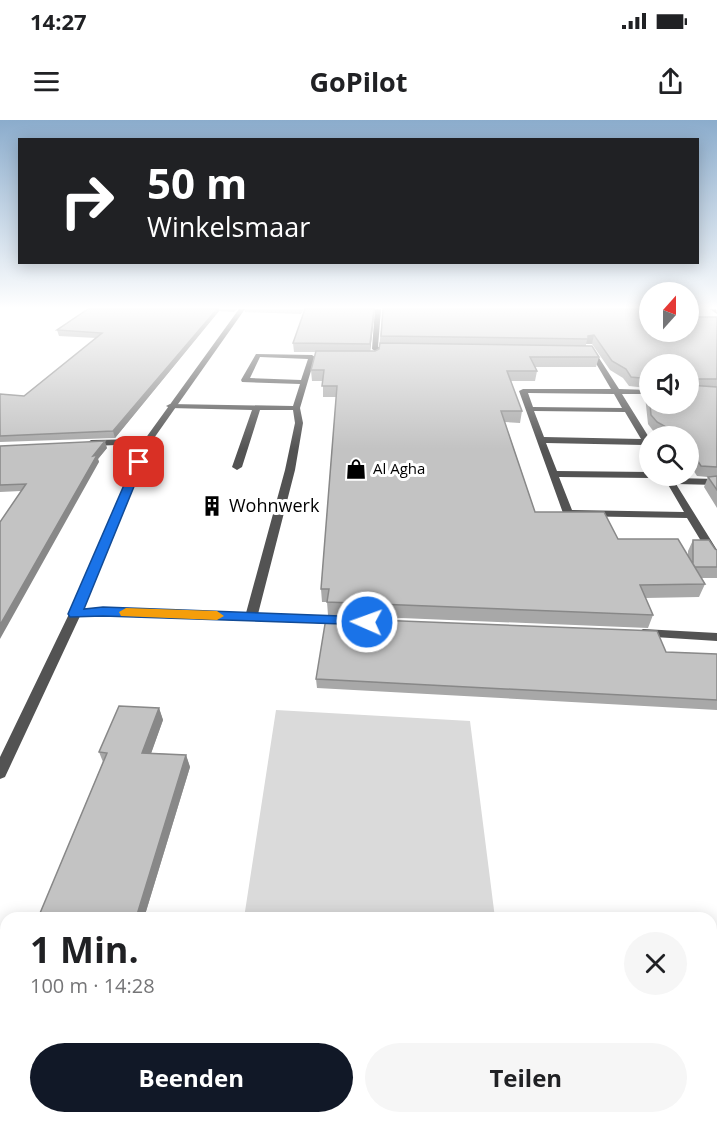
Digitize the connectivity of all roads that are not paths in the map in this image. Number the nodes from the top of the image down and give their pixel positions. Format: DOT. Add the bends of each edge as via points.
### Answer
graph roads {
  1 [pos="207,356"];
  2 [pos="595,356"];
  3 [pos="312,357"];
  4 [pos="322,357"];
  5 [pos="303,382"];
  6 [pos="616,392"];
  7 [pos="639,392"];
  8 [pos="170,406"];
  9 [pos="257,408"];
  10 [pos="296,408"];
  11 [pos="531,409"];
  12 [pos="627,410"];
  13 [pos="639,429"];
  14 [pos="542,440"];
  15 [pos="148,441"];
  16 [pos="80,444"];
  17 [pos="639,444"];
  18 [pos="237,467"];
  19 [pos="554,474"];
  20 [pos="639,475"];
  21 [pos="699,481"];
  22 [pos="717,482"];
  23 [pos="673,486"];
  24 [pos="690,515"];
  25 [pos="717,559"];
  26 [pos="75,614"];
  27 [pos="250,617"];
  28 [pos="358,621"];
  29 [pos="633,633"];
  30 [pos="717,636"];
  31 [pos="0,773"];
  1 -- 8 [label="street"];
  2 -- 6 [label="street"];
  3 -- 4 [label="street"];
  3 -- 5 [label="street"];
  3 -- 5 [label="street" via="258,356 245,380"];
  5 -- 10 [label="street"];
  6 -- 7 [label="street"];
  6 -- 11 [label="street" via="523,391"];
  6 -- 12 [label="street"];
  8 -- 9 [label="street"];
  8 -- 15 [label="street"];
  9 -- 10 [label="street"];
  9 -- 18 [label="street"];
  10 -- 27 [label="street" via="299,423 290,470"];
  11 -- 12 [label="street"];
  11 -- 14 [label="street"];
  12 -- 13 [label="street"];
  14 -- 17 [label="street"];
  14 -- 19 [label="street"];
  15 -- 16 [label="street"];
  15 -- 26 [label="street"];
  19 -- 20 [label="street"];
  19 -- 24 [label="street" via="568,513"];
  21 -- 22 [label="street"];
  23 -- 24 [label="street"];
  24 -- 25 [label="street"];
  26 -- 27 [label="street"];
  26 -- 31 [label="street"];
  27 -- 28 [label="street"];
  29 -- 30 [label="street"];
}
